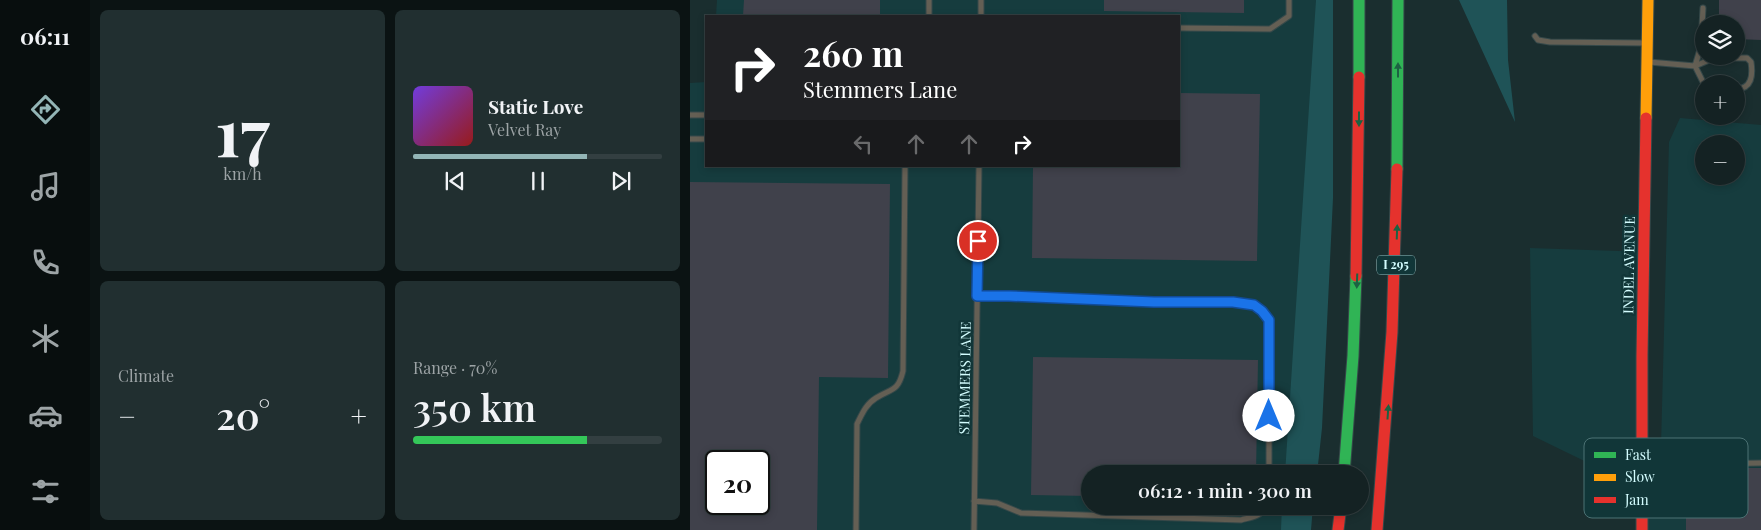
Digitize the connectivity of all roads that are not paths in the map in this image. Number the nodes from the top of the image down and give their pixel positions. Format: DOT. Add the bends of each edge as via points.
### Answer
graph roads {
  1 [pos="929,0"];
  2 [pos="981,0"];
  3 [pos="1289,0"];
  4 [pos="1359,0"];
  5 [pos="1398,0"];
  6 [pos="1648,0"];
  7 [pos="1704,8"];
  8 [pos="929,15"];
  9 [pos="981,15"];
  10 [pos="1180,28"];
  11 [pos="1535,36"];
  12 [pos="1647,43"];
  13 [pos="1646,62"];
  14 [pos="1695,66"];
  15 [pos="1700,75"];
  16 [pos="1745,87"];
  17 [pos="690,116"];
  18 [pos="705,116"];
  19 [pos="690,139"];
  20 [pos="705,139"];
  21 [pos="905,167"];
  22 [pos="979,167"];
  23 [pos="977,296"];
  24 [pos="1642,438"];
  25 [pos="1385,446"];
  26 [pos="1748,463"];
  27 [pos="1761,463"];
  28 [pos="1268,465"];
  29 [pos="1345,465"];
  30 [pos="974,501"];
  31 [pos="1081,515"];
  32 [pos="1083,515"];
  33 [pos="1259,515"];
  34 [pos="1340,515"];
  35 [pos="856,530"];
  36 [pos="974,530"];
  37 [pos="1338,530"];
  38 [pos="1377,530"];
  39 [pos="1385,530"];
  1 -- 8 [label="lane"];
  2 -- 9 [label="lane"];
  3 -- 10 [label="lane" via="1288,16 1270,28"];
  4 -- 29 [label="main road, I 295, one-way" via="1357,286"];
  25 -- 5 [label="main road, I 295, one-way" via="1397,233"];
  6 -- 12 [label="main road, INDEL AVENUE"];
  7 -- 14 [label="lane" via="1701,46"];
  11 -- 12 [label="lane" via="1538,40 1550,42"];
  12 -- 13 [label="main road, INDEL AVENUE"];
  13 -- 14 [label="lane"];
  13 -- 24 [label="main road, INDEL AVENUE"];
  14 -- 15 [label="lane"];
  14 -- 16 [label="lane" via="1714,58 1747,58 1751,62 1751,81"];
  17 -- 18 [label="lane"];
  19 -- 20 [label="lane"];
  21 -- 35 [label="lane" via="903,371 893,391 875,398 864,409 857,424"];
  22 -- 23 [label="lane, STEMMERS LANE"];
  23 -- 28 [label="lane" via="1254,305 1269,320"];
  23 -- 30 [label="lane, STEMMERS LANE"];
  25 -- 38 [label="main road, I 295"];
  25 -- 39 [label="main road"];
  26 -- 27 [label="lane"];
  30 -- 31 [label="lane" via="997,503 1020,513"];
  30 -- 36 [label="lane, STEMMERS LANE"];
  32 -- 33 [label="lane" via="1241,520"];
  34 -- 37 [label="main road"];
}
